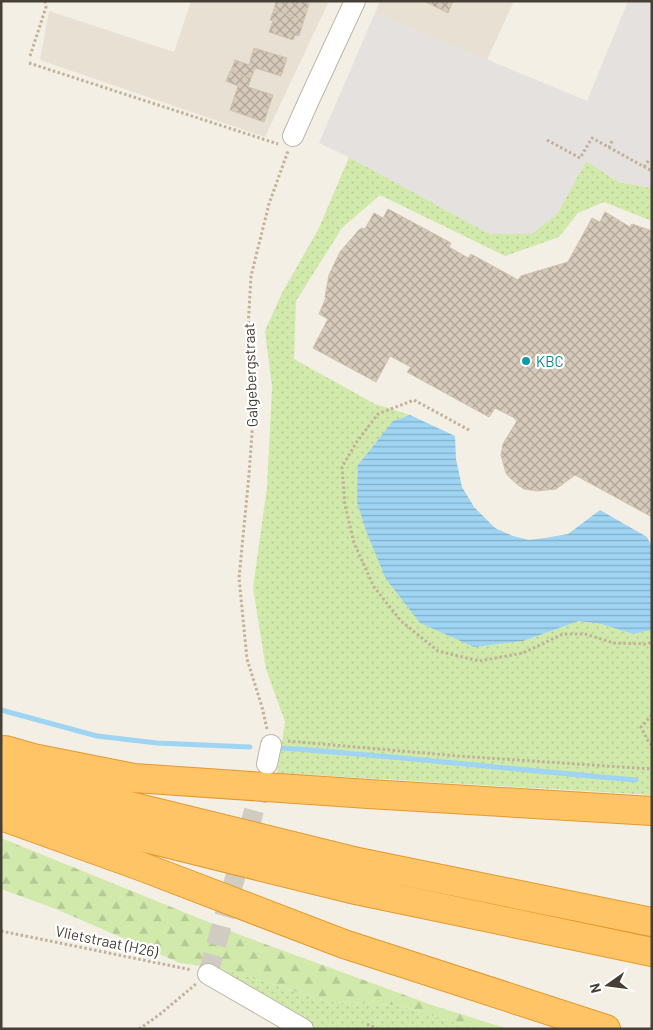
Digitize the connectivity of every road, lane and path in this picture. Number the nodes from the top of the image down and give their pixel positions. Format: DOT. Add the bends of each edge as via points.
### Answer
graph roads {
  1 [pos="45,1"];
  2 [pos="355,1"];
  3 [pos="30,56"];
  4 [pos="29,63"];
  5 [pos="547,140"];
  6 [pos="612,141"];
  7 [pos="291,142"];
  8 [pos="609,148"];
  9 [pos="649,160"];
  10 [pos="644,167"];
  11 [pos="652,171"];
  12 [pos="469,430"];
  13 [pos="652,642"];
  14 [pos="652,714"];
  15 [pos="652,745"];
  16 [pos="1,749"];
  17 [pos="1,768"];
  18 [pos="652,769"];
  19 [pos="1,794"];
  20 [pos="652,811"];
  21 [pos="1,816"];
  22 [pos="652,922"];
  23 [pos="1,931"];
  24 [pos="652,952"];
  25 [pos="208,974"];
  26 [pos="367,1024"];
  27 [pos="139,1029"];
  28 [pos="303,1029"];
  29 [pos="378,1029"];
  30 [pos="606,1029"];
  1 -- 3 [label="path" via="46,7"];
  2 -- 7 [label="street"];
  4 -- 7 [label="path"];
  5 -- 8 [label="path" via="580,158 592,138"];
  6 -- 8 [label="path"];
  7 -- 18 [label="path, Galgebergstraat" via="269,204 251,276 247,345 254,405 239,578 247,659 262,707 269,754 282,741"];
  8 -- 10 [label="path"];
  9 -- 10 [label="path"];
  10 -- 11 [label="path"];
  12 -- 13 [label="path" via="414,400 378,414 342,467 345,505 354,544 374,587 401,620 438,651 480,661 523,653 563,634 585,634 614,643"];
  14 -- 15 [label="path" via="641,727"];
  16 -- 20 [label="highway" via="134,778"];
  17 -- 22 [label="highway" via="118,804 349,860"];
  19 -- 24 [label="highway" via="113,830 351,889"];
  21 -- 30 [label="highway" via="344,944"];
  23 -- 25 [label="path, Vlietstraat (H26)"];
  25 -- 27 [label="path"];
  25 -- 28 [label="street"];
  26 -- 29 [label="path"];
}
